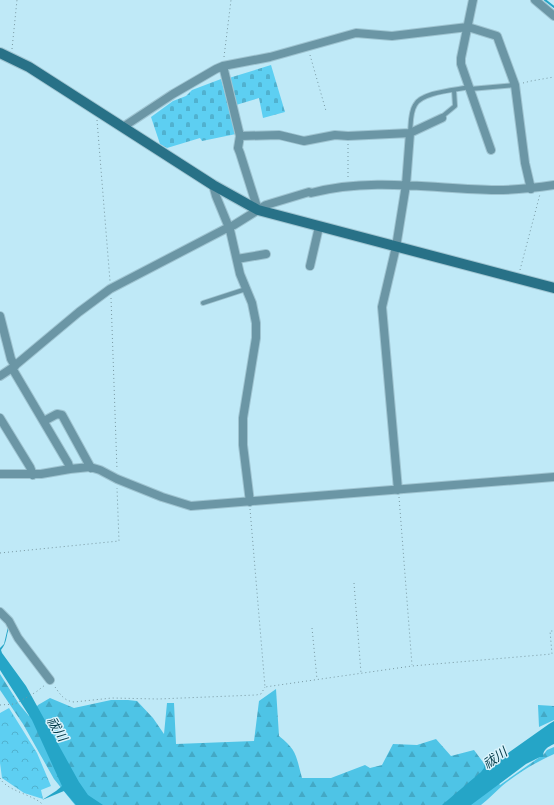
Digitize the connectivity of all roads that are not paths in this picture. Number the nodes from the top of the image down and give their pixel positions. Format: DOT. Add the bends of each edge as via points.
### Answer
graph roads {
  1 [pos="473,0"];
  2 [pos="535,0"];
  3 [pos="554,16"];
  4 [pos="468,27"];
  5 [pos="0,53"];
  6 [pos="224,66"];
  7 [pos="515,86"];
  8 [pos="470,88"];
  9 [pos="454,90"];
  10 [pos="442,118"];
  11 [pos="123,127"];
  12 [pos="410,133"];
  13 [pos="240,136"];
  14 [pos="490,150"];
  15 [pos="213,185"];
  16 [pos="406,185"];
  17 [pos="554,185"];
  18 [pos="535,188"];
  19 [pos="258,210"];
  20 [pos="229,227"];
  21 [pos="319,227"];
  22 [pos="396,247"];
  23 [pos="266,254"];
  24 [pos="237,259"];
  25 [pos="310,266"];
  26 [pos="554,288"];
  27 [pos="247,289"];
  28 [pos="203,303"];
  29 [pos="0,316"];
  30 [pos="14,367"];
  31 [pos="0,376"];
  32 [pos="0,418"];
  33 [pos="44,421"];
  34 [pos="91,468"];
  35 [pos="70,469"];
  36 [pos="0,474"];
  37 [pos="33,475"];
  38 [pos="554,477"];
  39 [pos="398,490"];
  40 [pos="250,502"];
  41 [pos="0,612"];
  42 [pos="50,680"];
  1 -- 4 [label="street"];
  2 -- 3 [label="street"];
  4 -- 6 [label="street" via="392,36 356,33 270,57"];
  4 -- 7 [label="street" via="497,36"];
  4 -- 8 [label="street" via="461,64"];
  5 -- 11 [label="street" via="29,67"];
  6 -- 11 [label="street" via="173,94"];
  6 -- 13 [label="street"];
  7 -- 8 [label="lane"];
  7 -- 18 [label="street" via="525,163"];
  8 -- 9 [label="lane"];
  8 -- 14 [label="street"];
  9 -- 10 [label="lane" via="455,106"];
  9 -- 12 [label="lane" via="434,94 416,103 412,112"];
  10 -- 12 [label="street"];
  11 -- 15 [label="street"];
  12 -- 13 [label="street" via="335,135 304,141 279,135"];
  12 -- 16 [label="street"];
  13 -- 19 [label="street" via="238,148"];
  15 -- 19 [label="street"];
  15 -- 20 [label="street"];
  16 -- 18 [label="street" via="497,190"];
  16 -- 19 [label="street" via="348,186 309,192 266,204"];
  16 -- 22 [label="street"];
  17 -- 18 [label="street"];
  19 -- 20 [label="street"];
  19 -- 21 [label="street"];
  20 -- 24 [label="street"];
  20 -- 30 [label="street" via="110,289"];
  21 -- 22 [label="street"];
  21 -- 25 [label="street"];
  22 -- 26 [label="street"];
  22 -- 39 [label="street" via="382,307"];
  23 -- 24 [label="street"];
  24 -- 27 [label="street"];
  27 -- 28 [label="lane"];
  27 -- 40 [label="street" via="254,309 256,330 243,418 243,445"];
  29 -- 30 [label="street"];
  30 -- 31 [label="street"];
  30 -- 33 [label="street"];
  32 -- 37 [label="street"];
  33 -- 34 [label="street" via="57,414 62,415"];
  33 -- 35 [label="street"];
  34 -- 35 [label="street"];
  34 -- 40 [label="street" via="185,505"];
  35 -- 37 [label="street"];
  36 -- 37 [label="street"];
  38 -- 39 [label="street"];
  39 -- 40 [label="street"];
  41 -- 42 [label="street"];
}
